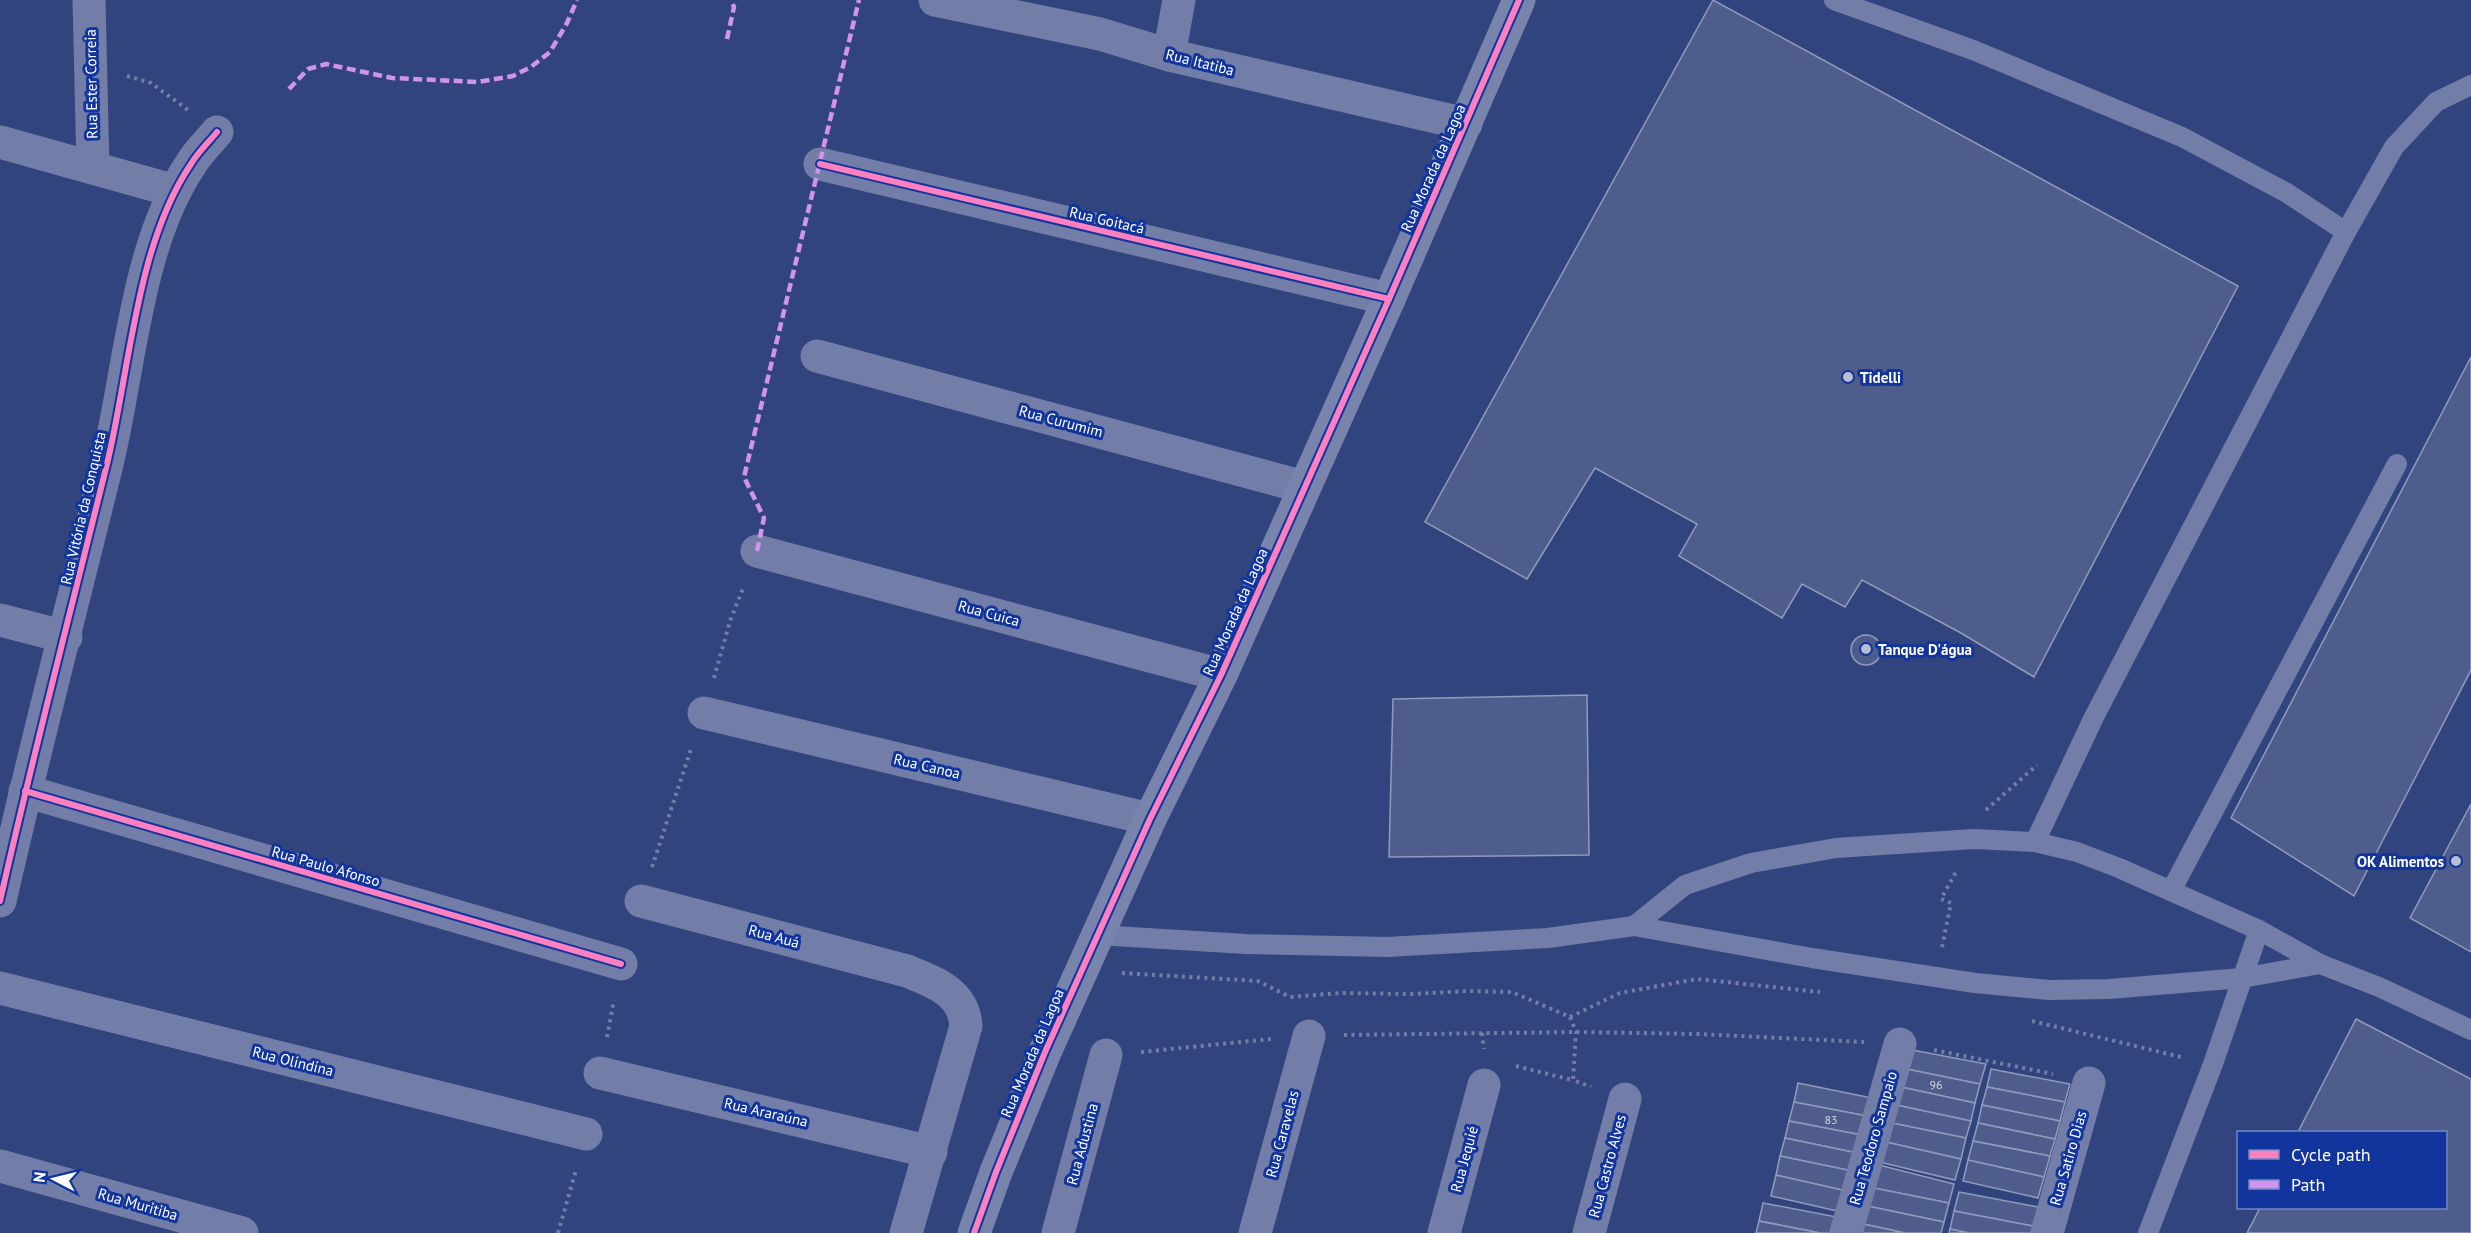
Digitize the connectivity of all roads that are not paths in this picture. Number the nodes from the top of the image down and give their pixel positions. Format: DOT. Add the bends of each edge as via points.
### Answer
graph roads {
  1 [pos="89,0"];
  2 [pos="935,0"];
  3 [pos="1179,0"];
  4 [pos="1519,0"];
  5 [pos="1834,0"];
  6 [pos="1169,55"];
  7 [pos="2471,85"];
  8 [pos="1466,124"];
  9 [pos="217,132"];
  10 [pos="0,142"];
  11 [pos="820,164"];
  12 [pos="93,168"];
  13 [pos="175,191"];
  14 [pos="2346,232"];
  15 [pos="1389,299"];
  16 [pos="817,356"];
  17 [pos="2397,464"];
  18 [pos="1304,487"];
  19 [pos="757,551"];
  20 [pos="0,620"];
  21 [pos="66,637"];
  22 [pos="1221,675"];
  23 [pos="704,713"];
  24 [pos="25,791"];
  25 [pos="1150,819"];
  26 [pos="2035,842"];
  27 [pos="2171,891"];
  28 [pos="641,901"];
  29 [pos="0,902"];
  30 [pos="1634,926"];
  31 [pos="2259,930"];
  32 [pos="1097,936"];
  33 [pos="621,964"];
  34 [pos="2320,964"];
  35 [pos="2242,978"];
  36 [pos="0,988"];
  37 [pos="2471,1030"];
  38 [pos="1309,1035"];
  39 [pos="1900,1044"];
  40 [pos="1106,1055"];
  41 [pos="600,1073"];
  42 [pos="2089,1083"];
  43 [pos="1484,1085"];
  44 [pos="1626,1099"];
  45 [pos="586,1134"];
  46 [pos="931,1152"];
  47 [pos="0,1166"];
  48 [pos="242,1233"];
  49 [pos="906,1233"];
  50 [pos="974,1233"];
  51 [pos="1058,1233"];
  52 [pos="1255,1233"];
  53 [pos="1444,1233"];
  54 [pos="1589,1233"];
  55 [pos="1846,1233"];
  56 [pos="2047,1233"];
  57 [pos="2148,1233"];
  1 -- 12 [label="street, Rua Ester Correia"];
  2 -- 6 [label="street, Rua Itatiba" via="1100,34"];
  3 -- 6 [label="street"];
  4 -- 8 [label="street, Rua Morada da Lagoa"];
  5 -- 14 [label="lane" via="1973,50 2182,137 2287,193"];
  6 -- 8 [label="street, Rua Itatiba"];
  7 -- 14 [label="lane" via="2436,102 2394,147"];
  8 -- 15 [label="street, Rua Morada da Lagoa"];
  9 -- 13 [label="street, Rua Vitória da Conquista" via="191,163"];
  10 -- 12 [label="street"];
  11 -- 15 [label="street, Rua Goitacá"];
  12 -- 13 [label="street"];
  13 -- 21 [label="street, Rua Vitória da Conquista" via="145,275 110,453"];
  14 -- 26 [label="lane" via="2094,717"];
  15 -- 18 [label="street, Rua Morada da Lagoa"];
  16 -- 18 [label="street, Rua Curumim"];
  17 -- 27 [label="lane"];
  18 -- 22 [label="street, Rua Morada da Lagoa"];
  19 -- 22 [label="street, Rua Cuica"];
  20 -- 21 [label="street"];
  21 -- 24 [label="street, Rua Vitória da Conquista"];
  22 -- 25 [label="street, Rua Morada da Lagoa"];
  23 -- 25 [label="street, Rua Canoa"];
  24 -- 29 [label="street, Rua Vitória da Conquista"];
  24 -- 33 [label="street, Rua Paulo Afonso"];
  25 -- 32 [label="street, Rua Morada da Lagoa"];
  26 -- 27 [label="lane" via="2077,852"];
  26 -- 30 [label="lane" via="1974,839 1836,848 1751,863 1685,885"];
  27 -- 31 [label="lane"];
  28 -- 46 [label="street, Rua Auá" via="907,971 955,995 966,1015 966,1026"];
  30 -- 32 [label="lane" via="1548,938 1387,947"];
  30 -- 35 [label="lane" via="1812,958 2049,990"];
  31 -- 34 [label="lane"];
  31 -- 35 [label="lane"];
  32 -- 50 [label="street, Rua Morada da Lagoa" via="1025,1098"];
  34 -- 35 [label="lane"];
  34 -- 37 [label="lane"];
  35 -- 57 [label="lane"];
  36 -- 45 [label="street, Rua Olindina"];
  38 -- 52 [label="street, Rua Caravelas"];
  39 -- 55 [label="street, Rua Teodoro Sampaio"];
  40 -- 51 [label="street, Rua Adustina"];
  41 -- 46 [label="street, Rua Araraúna"];
  42 -- 56 [label="street, Rua Satiro Dias"];
  43 -- 53 [label="street, Rua Jequié"];
  44 -- 54 [label="street, Rua Castro Alves"];
  46 -- 49 [label="street"];
  47 -- 48 [label="street, Rua Muritiba"];
}
